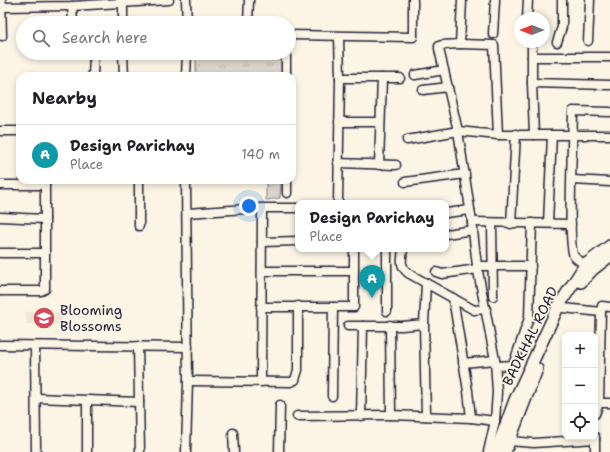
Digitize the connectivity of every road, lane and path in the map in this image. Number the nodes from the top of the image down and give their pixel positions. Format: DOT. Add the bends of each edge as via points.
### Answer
graph roads {
  1 [pos="168,0"];
  2 [pos="186,0"];
  3 [pos="250,0"];
  4 [pos="413,0"];
  5 [pos="462,0"];
  6 [pos="494,0"];
  7 [pos="528,0"];
  8 [pos="562,0"];
  9 [pos="590,0"];
  10 [pos="1,3"];
  11 [pos="123,4"];
  12 [pos="72,6"];
  13 [pos="527,12"];
  14 [pos="73,16"];
  15 [pos="123,16"];
  16 [pos="186,16"];
  17 [pos="249,16"];
  18 [pos="493,34"];
  19 [pos="296,35"];
  20 [pos="2,36"];
  21 [pos="340,36"];
  22 [pos="588,41"];
  23 [pos="557,42"];
  24 [pos="460,44"];
  25 [pos="532,48"];
  26 [pos="532,57"];
  27 [pos="610,57"];
  28 [pos="94,60"];
  29 [pos="124,60"];
  30 [pos="187,60"];
  31 [pos="286,60"];
  32 [pos="444,70"];
  33 [pos="93,72"];
  34 [pos="124,72"];
  35 [pos="186,72"];
  36 [pos="286,72"];
  37 [pos="415,75"];
  38 [pos="340,78"];
  39 [pos="382,78"];
  40 [pos="400,78"];
  41 [pos="532,83"];
  42 [pos="610,85"];
  43 [pos="448,87"];
  44 [pos="423,90"];
  45 [pos="610,112"];
  46 [pos="339,122"];
  47 [pos="380,122"];
  48 [pos="0,131"];
  49 [pos="16,131"];
  50 [pos="458,131"];
  51 [pos="516,134"];
  52 [pos="498,135"];
  53 [pos="534,135"];
  54 [pos="552,135"];
  55 [pos="573,135"];
  56 [pos="610,135"];
  57 [pos="407,140"];
  58 [pos="338,163"];
  59 [pos="379,164"];
  60 [pos="396,165"];
  61 [pos="465,174"];
  62 [pos="572,180"];
  63 [pos="405,182"];
  64 [pos="610,182"];
  65 [pos="22,184"];
  66 [pos="45,184"];
  67 [pos="139,184"];
  68 [pos="186,184"];
  69 [pos="287,184"];
  70 [pos="0,185"];
  71 [pos="287,193"];
  72 [pos="338,200"];
  73 [pos="262,208"];
  74 [pos="295,208"];
  75 [pos="470,210"];
  76 [pos="449,212"];
  77 [pos="187,213"];
  78 [pos="0,217"];
  79 [pos="45,219"];
  80 [pos="548,222"];
  81 [pos="492,223"];
  82 [pos="532,223"];
  83 [pos="511,224"];
  84 [pos="571,224"];
  85 [pos="140,226"];
  86 [pos="473,226"];
  87 [pos="449,233"];
  88 [pos="295,241"];
  89 [pos="262,242"];
  90 [pos="610,246"];
  91 [pos="354,252"];
  92 [pos="388,252"];
  93 [pos="403,252"];
  94 [pos="0,253"];
  95 [pos="45,253"];
  96 [pos="610,256"];
  97 [pos="493,266"];
  98 [pos="531,266"];
  99 [pos="588,267"];
  100 [pos="477,268"];
  101 [pos="262,271"];
  102 [pos="353,272"];
  103 [pos="436,272"];
  104 [pos="426,283"];
  105 [pos="0,291"];
  106 [pos="493,296"];
  107 [pos="453,298"];
  108 [pos="610,299"];
  109 [pos="298,306"];
  110 [pos="261,307"];
  111 [pos="333,307"];
  112 [pos="564,308"];
  113 [pos="604,308"];
  114 [pos="486,309"];
  115 [pos="387,311"];
  116 [pos="424,324"];
  117 [pos="348,326"];
  118 [pos="363,326"];
  119 [pos="390,326"];
  120 [pos="0,345"];
  121 [pos="35,346"];
  122 [pos="138,346"];
  123 [pos="188,347"];
  124 [pos="463,363"];
  125 [pos="496,363"];
  126 [pos="188,381"];
  127 [pos="261,382"];
  128 [pos="332,396"];
  129 [pos="36,398"];
  130 [pos="87,400"];
  131 [pos="139,402"];
  132 [pos="599,403"];
  133 [pos="610,403"];
  134 [pos="280,405"];
  135 [pos="391,415"];
  136 [pos="297,416"];
  137 [pos="361,416"];
  138 [pos="426,416"];
  139 [pos="471,418"];
  140 [pos="496,421"];
  141 [pos="233,433"];
  142 [pos="571,440"];
  143 [pos="595,440"];
  144 [pos="507,447"];
  145 [pos="36,452"];
  146 [pos="87,452"];
  147 [pos="140,452"];
  148 [pos="186,452"];
  149 [pos="234,452"];
  150 [pos="279,452"];
  151 [pos="488,452"];
  152 [pos="496,452"];
  153 [pos="595,452"];
  1 -- 11 [label="street"];
  2 -- 16 [label="street"];
  3 -- 17 [label="street"];
  4 -- 21 [label="street" via="413,37"];
  5 -- 24 [label="street"];
  6 -- 18 [label="street"];
  7 -- 13 [label="street"];
  8 -- 23 [label="street" via="562,27"];
  9 -- 22 [label="street"];
  10 -- 12 [label="street"];
  10 -- 20 [label="street"];
  11 -- 12 [label="street"];
  11 -- 15 [label="street"];
  12 -- 14 [label="street"];
  19 -- 21 [label="street"];
  21 -- 38 [label="street"];
  24 -- 32 [label="street" via="439,46"];
  24 -- 52 [label="street" via="494,45"];
  25 -- 26 [label="street"];
  26 -- 27 [label="street"];
  26 -- 41 [label="street"];
  28 -- 33 [label="street"];
  29 -- 34 [label="street"];
  30 -- 35 [label="street"];
  31 -- 36 [label="street"];
  32 -- 37 [label="street"];
  32 -- 43 [label="street"];
  38 -- 39 [label="street"];
  38 -- 46 [label="street"];
  39 -- 40 [label="street"];
  39 -- 47 [label="street"];
  41 -- 42 [label="street"];
  41 -- 53 [label="street"];
  43 -- 44 [label="street"];
  43 -- 50 [label="street"];
  45 -- 55 [label="street" via="573,111"];
  46 -- 47 [label="street"];
  46 -- 58 [label="street"];
  47 -- 59 [label="street"];
  48 -- 49 [label="street"];
  50 -- 52 [label="street"];
  50 -- 57 [label="street"];
  50 -- 61 [label="street"];
  51 -- 52 [label="street"];
  51 -- 53 [label="street"];
  51 -- 83 [label="street"];
  53 -- 54 [label="street"];
  54 -- 55 [label="street"];
  54 -- 80 [label="street"];
  55 -- 56 [label="street"];
  55 -- 62 [label="street"];
  58 -- 59 [label="street"];
  58 -- 72 [label="street"];
  59 -- 60 [label="street"];
  61 -- 63 [label="street"];
  61 -- 75 [label="street"];
  62 -- 64 [label="street"];
  62 -- 84 [label="street"];
  65 -- 70 [label="street"];
  66 -- 79 [label="street"];
  67 -- 85 [label="street"];
  68 -- 77 [label="street"];
  69 -- 71 [label="street"];
  73 -- 74 [label="street"];
  73 -- 77 [label="street"];
  73 -- 89 [label="street"];
  75 -- 76 [label="street"];
  75 -- 86 [label="street"];
  77 -- 123 [label="street"];
  78 -- 79 [label="street"];
  79 -- 95 [label="street"];
  80 -- 82 [label="street"];
  80 -- 84 [label="street"];
  81 -- 83 [label="street"];
  81 -- 86 [label="street"];
  81 -- 97 [label="street"];
  82 -- 83 [label="street"];
  82 -- 98 [label="street"];
  84 -- 99 [label="street" via="574,256"];
  86 -- 87 [label="street"];
  86 -- 100 [label="street"];
  88 -- 89 [label="street"];
  89 -- 101 [label="street"];
  90 -- 99 [label="street, BADKHAL ROAD"];
  91 -- 102 [label="street"];
  92 -- 115 [label="street"];
  93 -- 104 [label="street" via="403,268 408,274"];
  94 -- 95 [label="street"];
  95 -- 105 [label="street" via="44,290"];
  96 -- 99 [label="street, BADKHAL ROAD"];
  97 -- 98 [label="street"];
  97 -- 100 [label="street"];
  97 -- 106 [label="street"];
  98 -- 125 [label="street" via="529,318 513,365"];
  99 -- 112 [label="street, BADKHAL ROAD" via="586,275"];
  99 -- 152 [label="street, BADKHAL ROAD" via="558,307 515,400"];
  100 -- 103 [label="street" via="442,274"];
  100 -- 114 [label="street"];
  101 -- 102 [label="street"];
  101 -- 110 [label="street"];
  102 -- 111 [label="street" via="354,307"];
  104 -- 107 [label="street"];
  104 -- 116 [label="street"];
  107 -- 114 [label="street" via="474,310"];
  107 -- 124 [label="street"];
  108 -- 113 [label="street"];
  109 -- 110 [label="street"];
  109 -- 111 [label="street"];
  109 -- 127 [label="street" via="298,370 295,380"];
  110 -- 127 [label="street"];
  111 -- 128 [label="street"];
  112 -- 113 [label="street"];
  112 -- 144 [label="street, BADKHAL ROAD" via="550,336"];
  113 -- 132 [label="street"];
  114 -- 125 [label="street"];
  116 -- 119 [label="street"];
  116 -- 138 [label="street"];
  117 -- 118 [label="street"];
  118 -- 119 [label="street"];
  118 -- 137 [label="street"];
  119 -- 135 [label="street"];
  120 -- 121 [label="street"];
  121 -- 122 [label="street"];
  121 -- 129 [label="street"];
  122 -- 123 [label="street"];
  122 -- 131 [label="street"];
  123 -- 126 [label="street"];
  124 -- 125 [label="street"];
  124 -- 139 [label="street"];
  125 -- 140 [label="street"];
  126 -- 127 [label="street"];
  126 -- 148 [label="street"];
  129 -- 130 [label="street"];
  129 -- 145 [label="street"];
  130 -- 131 [label="street"];
  130 -- 146 [label="street"];
  131 -- 147 [label="street"];
  132 -- 133 [label="street"];
  134 -- 150 [label="street"];
  135 -- 137 [label="street"];
  135 -- 138 [label="street"];
  136 -- 137 [label="street"];
  138 -- 139 [label="street"];
  139 -- 140 [label="street"];
  140 -- 151 [label="street"];
  141 -- 149 [label="street"];
  142 -- 144 [label="street"];
  143 -- 153 [label="street"];
}
